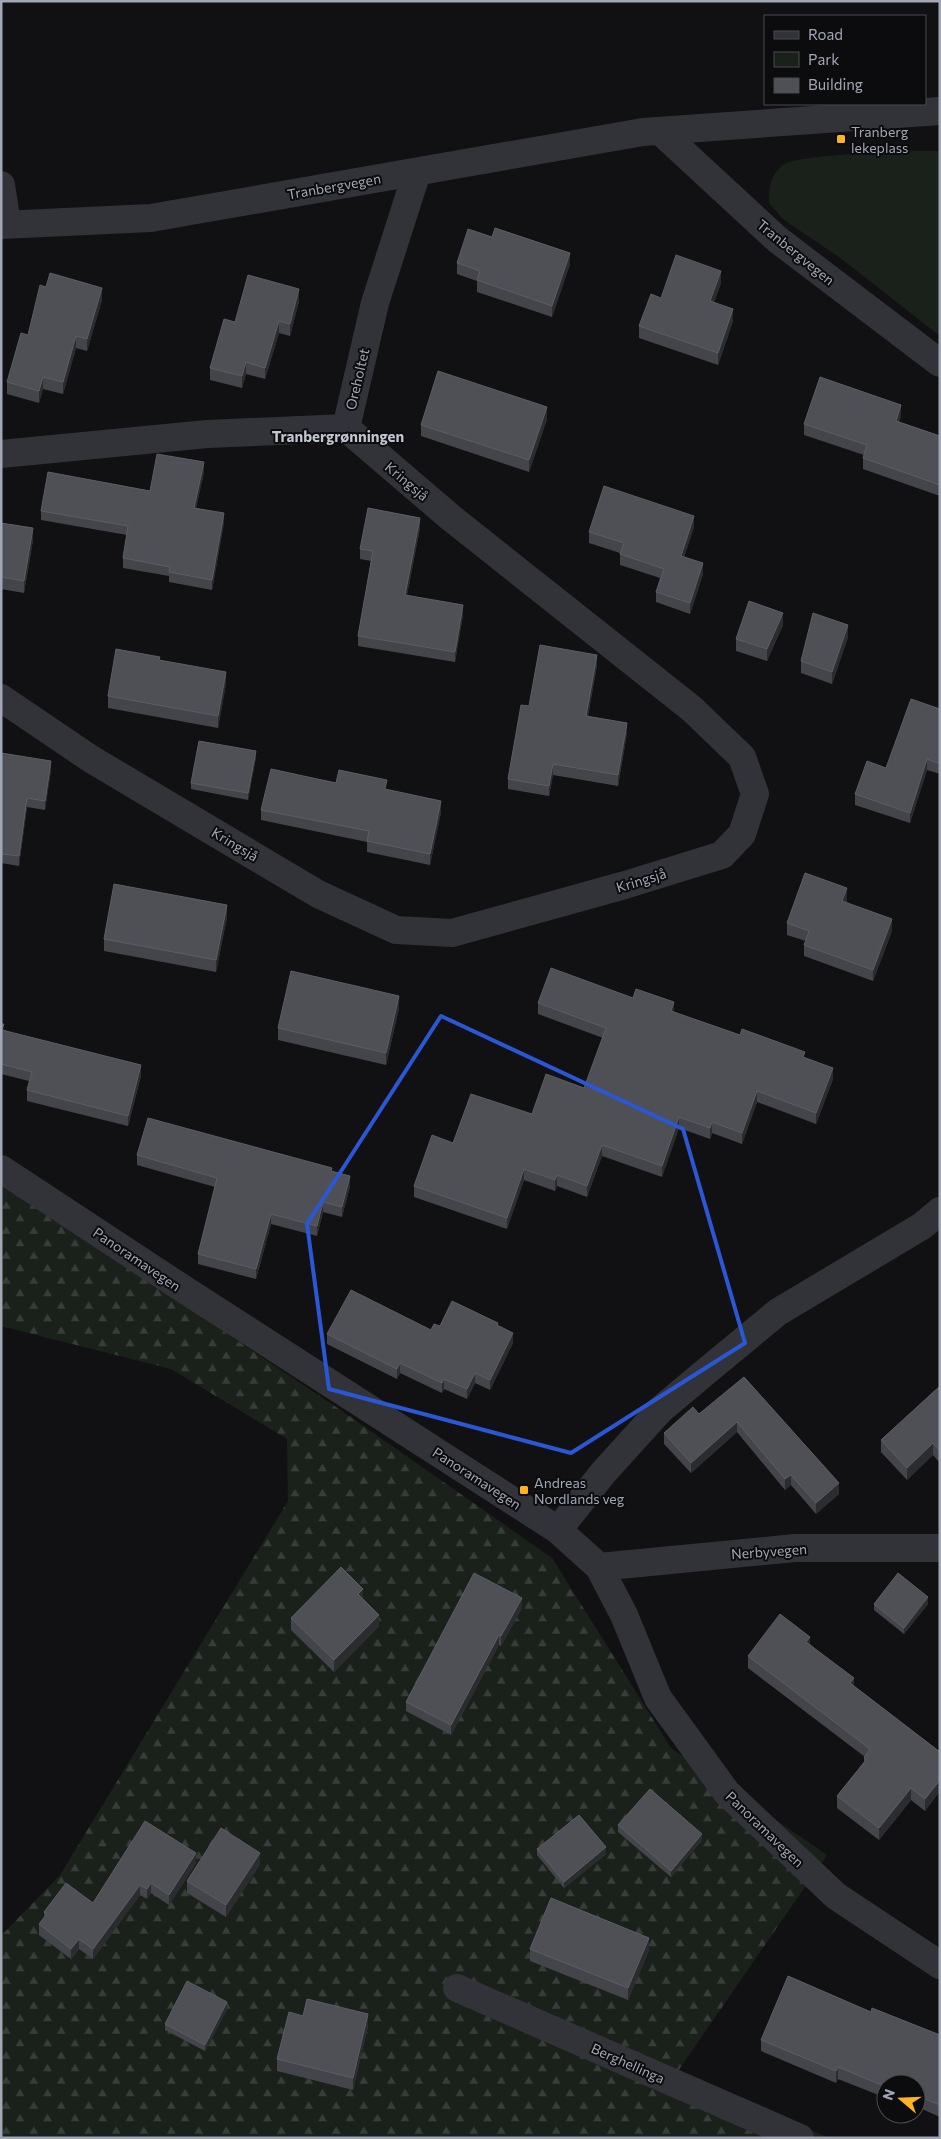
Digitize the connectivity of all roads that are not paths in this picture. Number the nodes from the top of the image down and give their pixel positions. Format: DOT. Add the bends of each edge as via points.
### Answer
graph roads {
  1 [pos="940,110"];
  2 [pos="660,131"];
  3 [pos="417,172"];
  4 [pos="1,185"];
  5 [pos="4,225"];
  6 [pos="940,363"];
  7 [pos="346,428"];
  8 [pos="1,454"];
  9 [pos="1,698"];
  10 [pos="1,1169"];
  11 [pos="940,1211"];
  12 [pos="558,1530"];
  13 [pos="940,1548"];
  14 [pos="599,1567"];
  15 [pos="940,1965"];
  16 [pos="457,1988"];
  17 [pos="800,2138"];
  1 -- 2 [label="street, Tranbergvegen"];
  2 -- 3 [label="street, Tranbergvegen"];
  2 -- 6 [label="street, Tranbergvegen" via="778,240"];
  3 -- 5 [label="street, Tranbergvegen" via="151,218"];
  3 -- 7 [label="street, Oreholtet" via="375,303"];
  4 -- 5 [label="street, Tranbergvegen"];
  7 -- 8 [label="street, Oreholtet" via="208,434"];
  7 -- 9 [label="street, Kringsjå" via="450,517 692,709 742,756 755,794 742,834 722,855 452,933 396,930 302,884 91,759"];
  10 -- 12 [label="street, Panoramavegen"];
  11 -- 12 [label="street" via="922,1226 778,1312 700,1376 660,1410"];
  12 -- 14 [label="street, Panoramavegen"];
  13 -- 14 [label="street, Nerbyvegen" via="795,1548"];
  14 -- 15 [label="street, Panoramavegen" via="624,1615 658,1698 727,1793 836,1896"];
  16 -- 17 [label="street, Berghellinga"];
}
